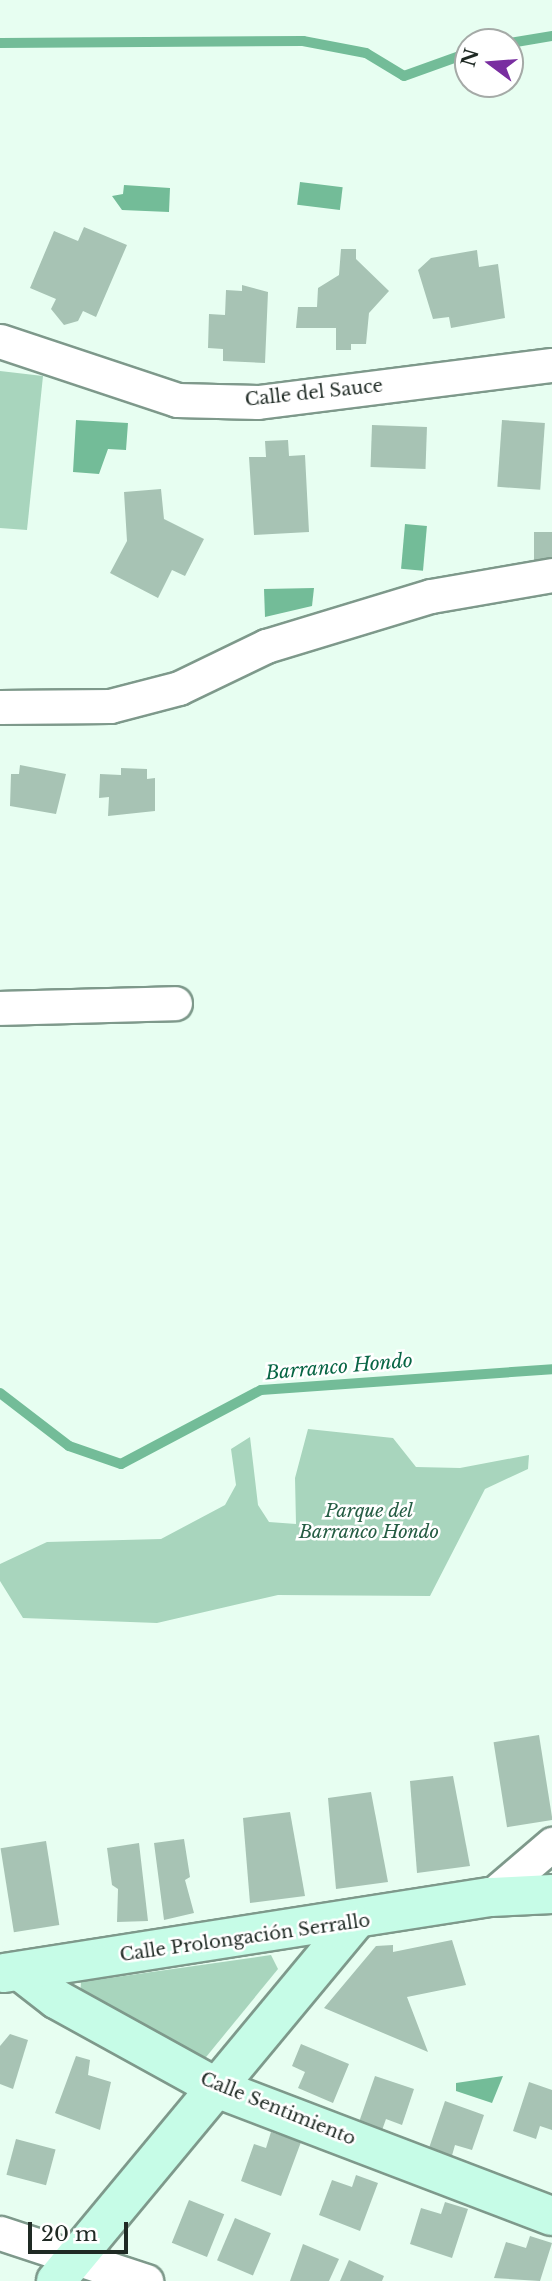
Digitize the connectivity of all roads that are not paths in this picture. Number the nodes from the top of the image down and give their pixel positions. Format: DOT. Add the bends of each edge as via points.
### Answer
graph roads {
  1 [pos="0,341"];
  2 [pos="552,365"];
  3 [pos="552,575"];
  4 [pos="0,707"];
  5 [pos="175,1003"];
  6 [pos="0,1008"];
  7 [pos="552,1844"];
  8 [pos="551,1895"];
  9 [pos="490,1897"];
  10 [pos="353,1923"];
  11 [pos="10,1972"];
  12 [pos="219,2089"];
  13 [pos="552,2216"];
  14 [pos="0,2233"];
  15 [pos="66,2269"];
  16 [pos="146,2281"];
  1 -- 2 [label="street, Calle del Sauce" via="177,400 258,402"];
  3 -- 4 [label="street" via="430,596 266,646 179,688 110,706"];
  5 -- 6 [label="street"];
  7 -- 9 [label="street"];
  8 -- 9 [label="street, Calle Prolongación Serrallo"];
  9 -- 10 [label="street, Calle Prolongación Serrallo"];
  10 -- 11 [label="street, Calle Prolongación Serrallo"];
  10 -- 12 [label="street"];
  11 -- 12 [label="street, Calle Sentimiento"];
  12 -- 13 [label="street, Calle Sentimiento"];
  12 -- 15 [label="street"];
  14 -- 15 [label="street"];
  15 -- 16 [label="street"];
}
